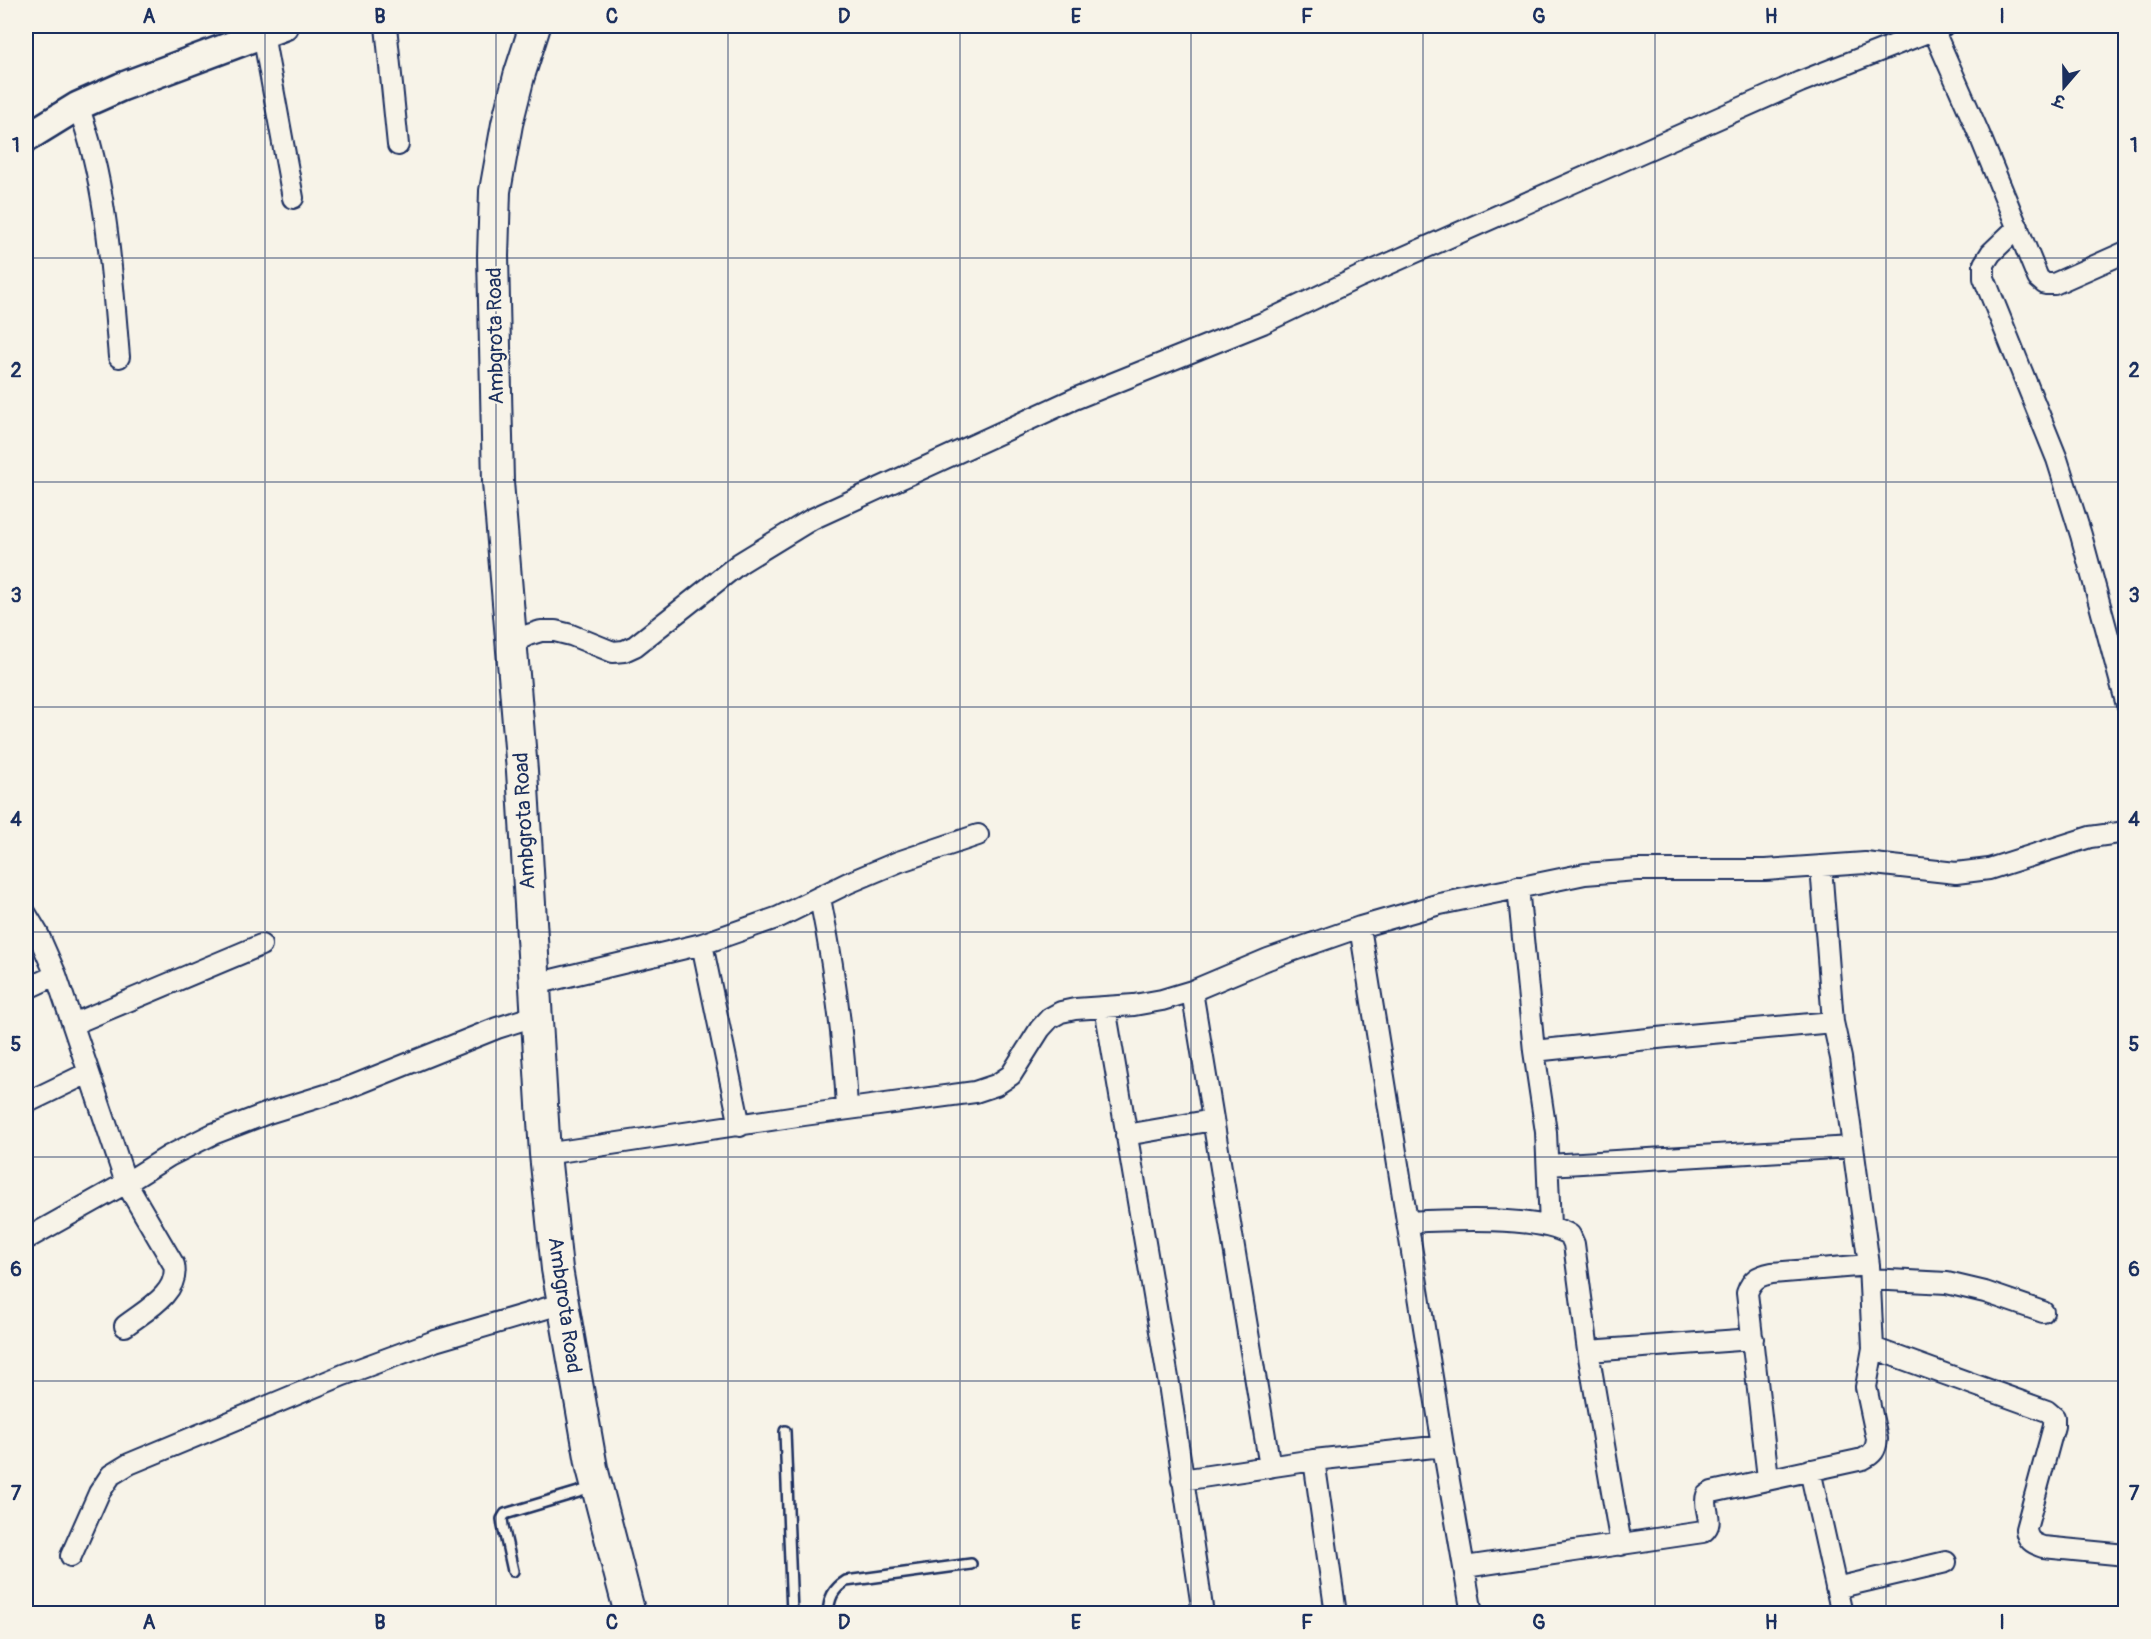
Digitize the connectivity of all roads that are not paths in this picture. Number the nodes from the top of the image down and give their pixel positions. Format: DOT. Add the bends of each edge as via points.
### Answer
graph roads {
  1 [pos="386,26"];
  2 [pos="535,26"];
  3 [pos="1938,27"];
  4 [pos="274,30"];
  5 [pos="78,106"];
  6 [pos="26,138"];
  7 [pos="398,145"];
  8 [pos="292,198"];
  9 [pos="2018,227"];
  10 [pos="2126,252"];
  11 [pos="120,357"];
  12 [pos="510,644"];
  13 [pos="2126,702"];
  14 [pos="2126,832"];
  15 [pos="978,835"];
  16 [pos="1821,866"];
  17 [pos="1518,887"];
  18 [pos="820,898"];
  19 [pos="26,914"];
  20 [pos="1360,927"];
  21 [pos="702,944"];
  22 [pos="261,945"];
  23 [pos="56,975"];
  24 [pos="535,984"];
  25 [pos="26,989"];
  26 [pos="1192,991"];
  27 [pos="1105,1007"];
  28 [pos="538,1015"];
  29 [pos="1833,1022"];
  30 [pos="73,1024"];
  31 [pos="1534,1051"];
  32 [pos="88,1073"];
  33 [pos="26,1104"];
  34 [pos="847,1109"];
  35 [pos="1213,1120"];
  36 [pos="740,1126"];
  37 [pos="1126,1135"];
  38 [pos="1852,1147"];
  39 [pos="545,1154"];
  40 [pos="1548,1165"];
  41 [pos="126,1183"];
  42 [pos="1407,1222"];
  43 [pos="1550,1226"];
  44 [pos="26,1239"];
  45 [pos="1869,1272"];
  46 [pos="564,1303"];
  47 [pos="2043,1312"];
  48 [pos="125,1326"];
  49 [pos="1753,1339"];
  50 [pos="1873,1348"];
  51 [pos="1588,1351"];
  52 [pos="785,1431"];
  53 [pos="1443,1446"];
  54 [pos="1314,1460"];
  55 [pos="1270,1467"];
  56 [pos="1810,1470"];
  57 [pos="1768,1478"];
  58 [pos="1182,1480"];
  59 [pos="597,1486"];
  60 [pos="1621,1545"];
  61 [pos="2126,1555"];
  62 [pos="71,1556"];
  63 [pos="1946,1562"];
  64 [pos="971,1564"];
  65 [pos="1465,1566"];
  66 [pos="513,1571"];
  67 [pos="1836,1588"];
  68 [pos="630,1614"];
  69 [pos="792,1614"];
  70 [pos="828,1614"];
  71 [pos="1203,1614"];
  72 [pos="1336,1614"];
  73 [pos="1472,1614"];
  74 [pos="1842,1614"];
  1 -- 7 [label="street"];
  2 -- 12 [label="main road, Ambgrota Road" via="507,124 494,212 498,482"];
  3 -- 9 [label="street"];
  3 -- 12 [label="street" via="1778,92 1263,323 1074,399 896,479 812,519 740,563 624,651 613,652 555,631 541,631"];
  4 -- 5 [label="street"];
  4 -- 8 [label="street"];
  5 -- 6 [label="street"];
  5 -- 11 [label="street" via="89,140 109,249"];
  9 -- 10 [label="street" via="2038,278 2045,284 2054,284"];
  9 -- 13 [label="street" via="1991,253 1984,264 1984,278 2057,459"];
  12 -- 24 [label="main road, Ambgrota Road"];
  14 -- 16 [label="street" via="2090,837 1989,869 1956,873 1865,863"];
  15 -- 18 [label="street" via="898,862"];
  16 -- 17 [label="street" via="1638,870 1585,874"];
  16 -- 29 [label="street"];
  17 -- 20 [label="street"];
  17 -- 31 [label="street"];
  18 -- 21 [label="street"];
  18 -- 34 [label="street" via="843,1037"];
  19 -- 23 [label="street"];
  20 -- 26 [label="street"];
  20 -- 42 [label="street"];
  21 -- 24 [label="street"];
  21 -- 36 [label="street"];
  22 -- 30 [label="street"];
  23 -- 25 [label="street"];
  23 -- 30 [label="street"];
  24 -- 28 [label="main road, Ambgrota Road"];
  26 -- 27 [label="street" via="1162,1000"];
  26 -- 35 [label="street"];
  27 -- 34 [label="street" via="1075,1009 1050,1018 1011,1075 996,1085 975,1092"];
  27 -- 37 [label="street"];
  28 -- 39 [label="main road, Ambgrota Road"];
  28 -- 41 [label="street" via="213,1134"];
  29 -- 31 [label="street"];
  29 -- 38 [label="street"];
  30 -- 32 [label="street"];
  31 -- 40 [label="street"];
  32 -- 33 [label="street"];
  32 -- 41 [label="street"];
  34 -- 36 [label="street"];
  35 -- 37 [label="street"];
  35 -- 55 [label="street"];
  36 -- 39 [label="street"];
  37 -- 58 [label="street"];
  38 -- 40 [label="street"];
  38 -- 45 [label="street"];
  39 -- 46 [label="main road, Ambgrota Road"];
  40 -- 43 [label="street"];
  41 -- 44 [label="street"];
  41 -- 48 [label="street" via="176,1274 168,1292"];
  42 -- 43 [label="street" via="1453,1220"];
  42 -- 53 [label="street"];
  43 -- 51 [label="street" via="1570,1235 1574,1244"];
  45 -- 47 [label="street" via="1947,1283"];
  45 -- 49 [label="street" via="1760,1275 1747,1293"];
  45 -- 50 [label="street"];
  46 -- 59 [label="main road, Ambgrota Road"];
  46 -- 62 [label="street" via="435,1341 343,1375 129,1464 111,1475 99,1492"];
  49 -- 51 [label="street"];
  49 -- 57 [label="street"];
  50 -- 56 [label="street" via="1866,1387 1876,1447 1863,1459"];
  50 -- 61 [label="street" via="2047,1411 2054,1417 2054,1426 2026,1529 2027,1538 2043,1547"];
  51 -- 60 [label="street"];
  52 -- 69 [label="lane"];
  53 -- 54 [label="street"];
  53 -- 65 [label="street"];
  54 -- 55 [label="street"];
  54 -- 72 [label="street"];
  55 -- 58 [label="street"];
  56 -- 57 [label="street"];
  56 -- 67 [label="street"];
  57 -- 60 [label="street" via="1707,1495 1705,1507 1710,1521 1702,1532"];
  58 -- 71 [label="street"];
  59 -- 66 [label="lane" via="505,1514 502,1519"];
  59 -- 68 [label="main road, Ambgrota Road"];
  60 -- 65 [label="street"];
  63 -- 67 [label="street"];
  64 -- 70 [label="lane" via="846,1581 831,1595"];
  65 -- 73 [label="street"];
  67 -- 74 [label="street"];
}
